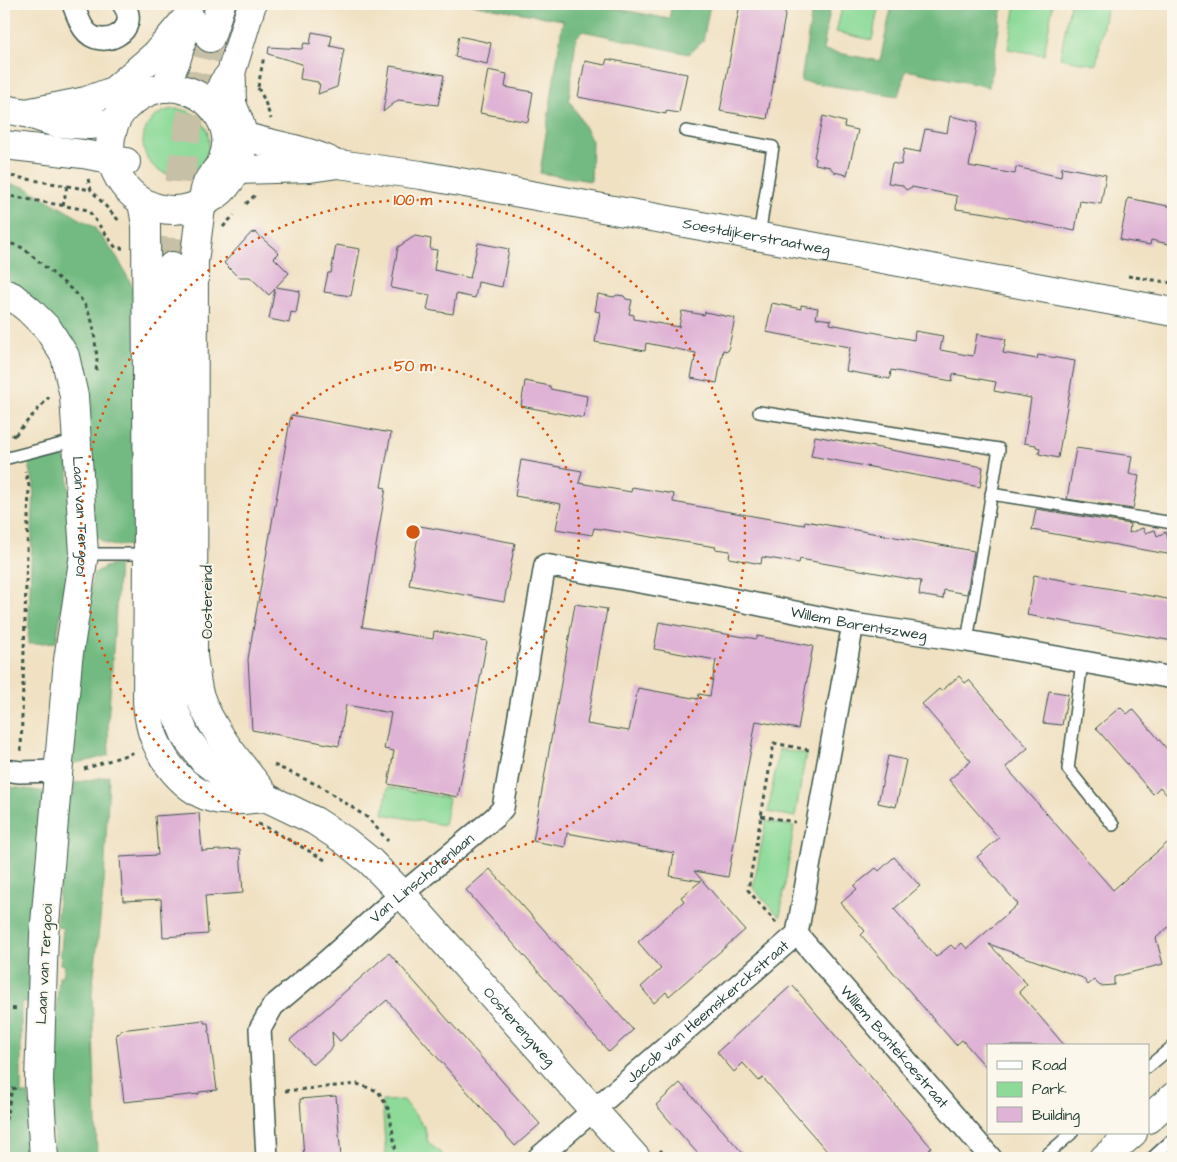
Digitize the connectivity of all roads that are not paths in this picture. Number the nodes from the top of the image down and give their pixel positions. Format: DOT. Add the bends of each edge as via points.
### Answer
graph roads {
  1 [pos="73,4"];
  2 [pos="123,4"];
  3 [pos="221,4"];
  4 [pos="252,4"];
  5 [pos="190,9"];
  6 [pos="210,38"];
  7 [pos="165,88"];
  8 [pos="15,111"];
  9 [pos="229,121"];
  10 [pos="115,123"];
  11 [pos="686,131"];
  12 [pos="4,145"];
  13 [pos="111,160"];
  14 [pos="338,164"];
  15 [pos="237,170"];
  16 [pos="204,193"];
  17 [pos="142,202"];
  18 [pos="759,236"];
  19 [pos="172,266"];
  20 [pos="6,298"];
  21 [pos="1173,312"];
  22 [pos="759,412"];
  23 [pos="78,440"];
  24 [pos="4,459"];
  25 [pos="992,494"];
  26 [pos="1173,523"];
  27 [pos="84,554"];
  28 [pos="148,554"];
  29 [pos="545,565"];
  30 [pos="853,624"];
  31 [pos="967,641"];
  32 [pos="1082,662"];
  33 [pos="1173,678"];
  34 [pos="12,771"];
  35 [pos="58,771"];
  36 [pos="267,798"];
  37 [pos="1113,825"];
  38 [pos="403,895"];
  39 [pos="797,934"];
  40 [pos="1173,1046"];
  41 [pos="1150,1065"];
  42 [pos="1173,1097"];
  43 [pos="593,1110"];
  44 [pos="1150,1117"];
  45 [pos="1071,1134"];
  46 [pos="1131,1134"];
  47 [pos="1173,1140"];
  48 [pos="44,1158"];
  49 [pos="267,1158"];
  50 [pos="538,1158"];
  51 [pos="636,1158"];
  52 [pos="991,1158"];
  53 [pos="1043,1158"];
  54 [pos="1104,1158"];
  55 [pos="1152,1158"];
  1 -- 2 [label="street" via="85,30 94,38 102,39 113,38 127,25 129,18"];
  3 -- 6 [label="main road"];
  4 -- 9 [label="main road" via="231,73"];
  5 -- 7 [label="main road"];
  5 -- 8 [label="main road" via="156,54 113,91 86,100"];
  7 -- 9 [label="main road" via="194,93"];
  7 -- 10 [label="main road" via="135,98"];
  8 -- 10 [label="main road" via="56,124"];
  9 -- 14 [label="main road, Soestdijkerstraatweg" via="270,144 314,153"];
  9 -- 15 [label="main road" via="242,154"];
  9 -- 16 [label="main road" via="223,159"];
  10 -- 13 [label="main road" via="110,138"];
  11 -- 18 [label="lane" via="773,148"];
  12 -- 13 [label="main road"];
  13 -- 16 [label="main road" via="130,164 150,184 166,192 197,188"];
  13 -- 17 [label="main road" via="126,188"];
  14 -- 15 [label="main road, Soestdijkerstraatweg"];
  14 -- 18 [label="main road, Soestdijkerstraatweg" via="421,175"];
  15 -- 16 [label="main road" via="219,194"];
  16 -- 17 [label="main road" via="187,209 159,208"];
  16 -- 36 [label="main road" via="194,261 193,656 199,693 209,718"];
  17 -- 28 [label="main road" via="146,224"];
  18 -- 21 [label="main road, Soestdijkerstraatweg"];
  19 -- 36 [label="main road" via="170,591 175,711 186,737 204,761 230,780"];
  20 -- 23 [label="main road, Laan van Tergooi" via="29,310 48,329 65,356 74,396"];
  22 -- 25 [label="lane" via="999,449"];
  23 -- 24 [label="lane, Laan van Tergooi"];
  23 -- 27 [label="main road, Laan van Tergooi"];
  25 -- 26 [label="lane"];
  25 -- 31 [label="lane"];
  27 -- 28 [label="lane"];
  27 -- 35 [label="main road, Laan van Tergooi" via="68,660"];
  28 -- 36 [label="main road" via="146,702 155,740 167,764 185,783 203,795 222,800"];
  29 -- 30 [label="street, Willem Barentszweg"];
  29 -- 38 [label="street, Van Linschotenlaan" via="503,808"];
  30 -- 31 [label="street, Willem Barentszweg"];
  30 -- 39 [label="street, Jacob van Heemskerckstraat"];
  31 -- 32 [label="street, Willem Barentszweg"];
  32 -- 33 [label="street, Willem Barentszweg"];
  32 -- 37 [label="lane" via="1068,769"];
  34 -- 35 [label="street"];
  35 -- 48 [label="main road, Laan van Tergooi" via="44,934 39,1081"];
  36 -- 38 [label="main road" via="315,821 344,840"];
  38 -- 43 [label="main road, Oosterengweg"];
  38 -- 49 [label="street, Van Linschotenlaan" via="273,1006 260,1029"];
  39 -- 43 [label="street, Jacob van Heemskerckstraat"];
  39 -- 52 [label="street, Willem Bontekoestraat"];
  40 -- 41 [label="lane"];
  42 -- 44 [label="main road"];
  43 -- 50 [label="street, Jacob van Heemskerckstraat"];
  43 -- 51 [label="main road, Oosterengweg"];
  45 -- 53 [label="lane"];
  46 -- 54 [label="main road"];
  47 -- 55 [label="lane"];
}
